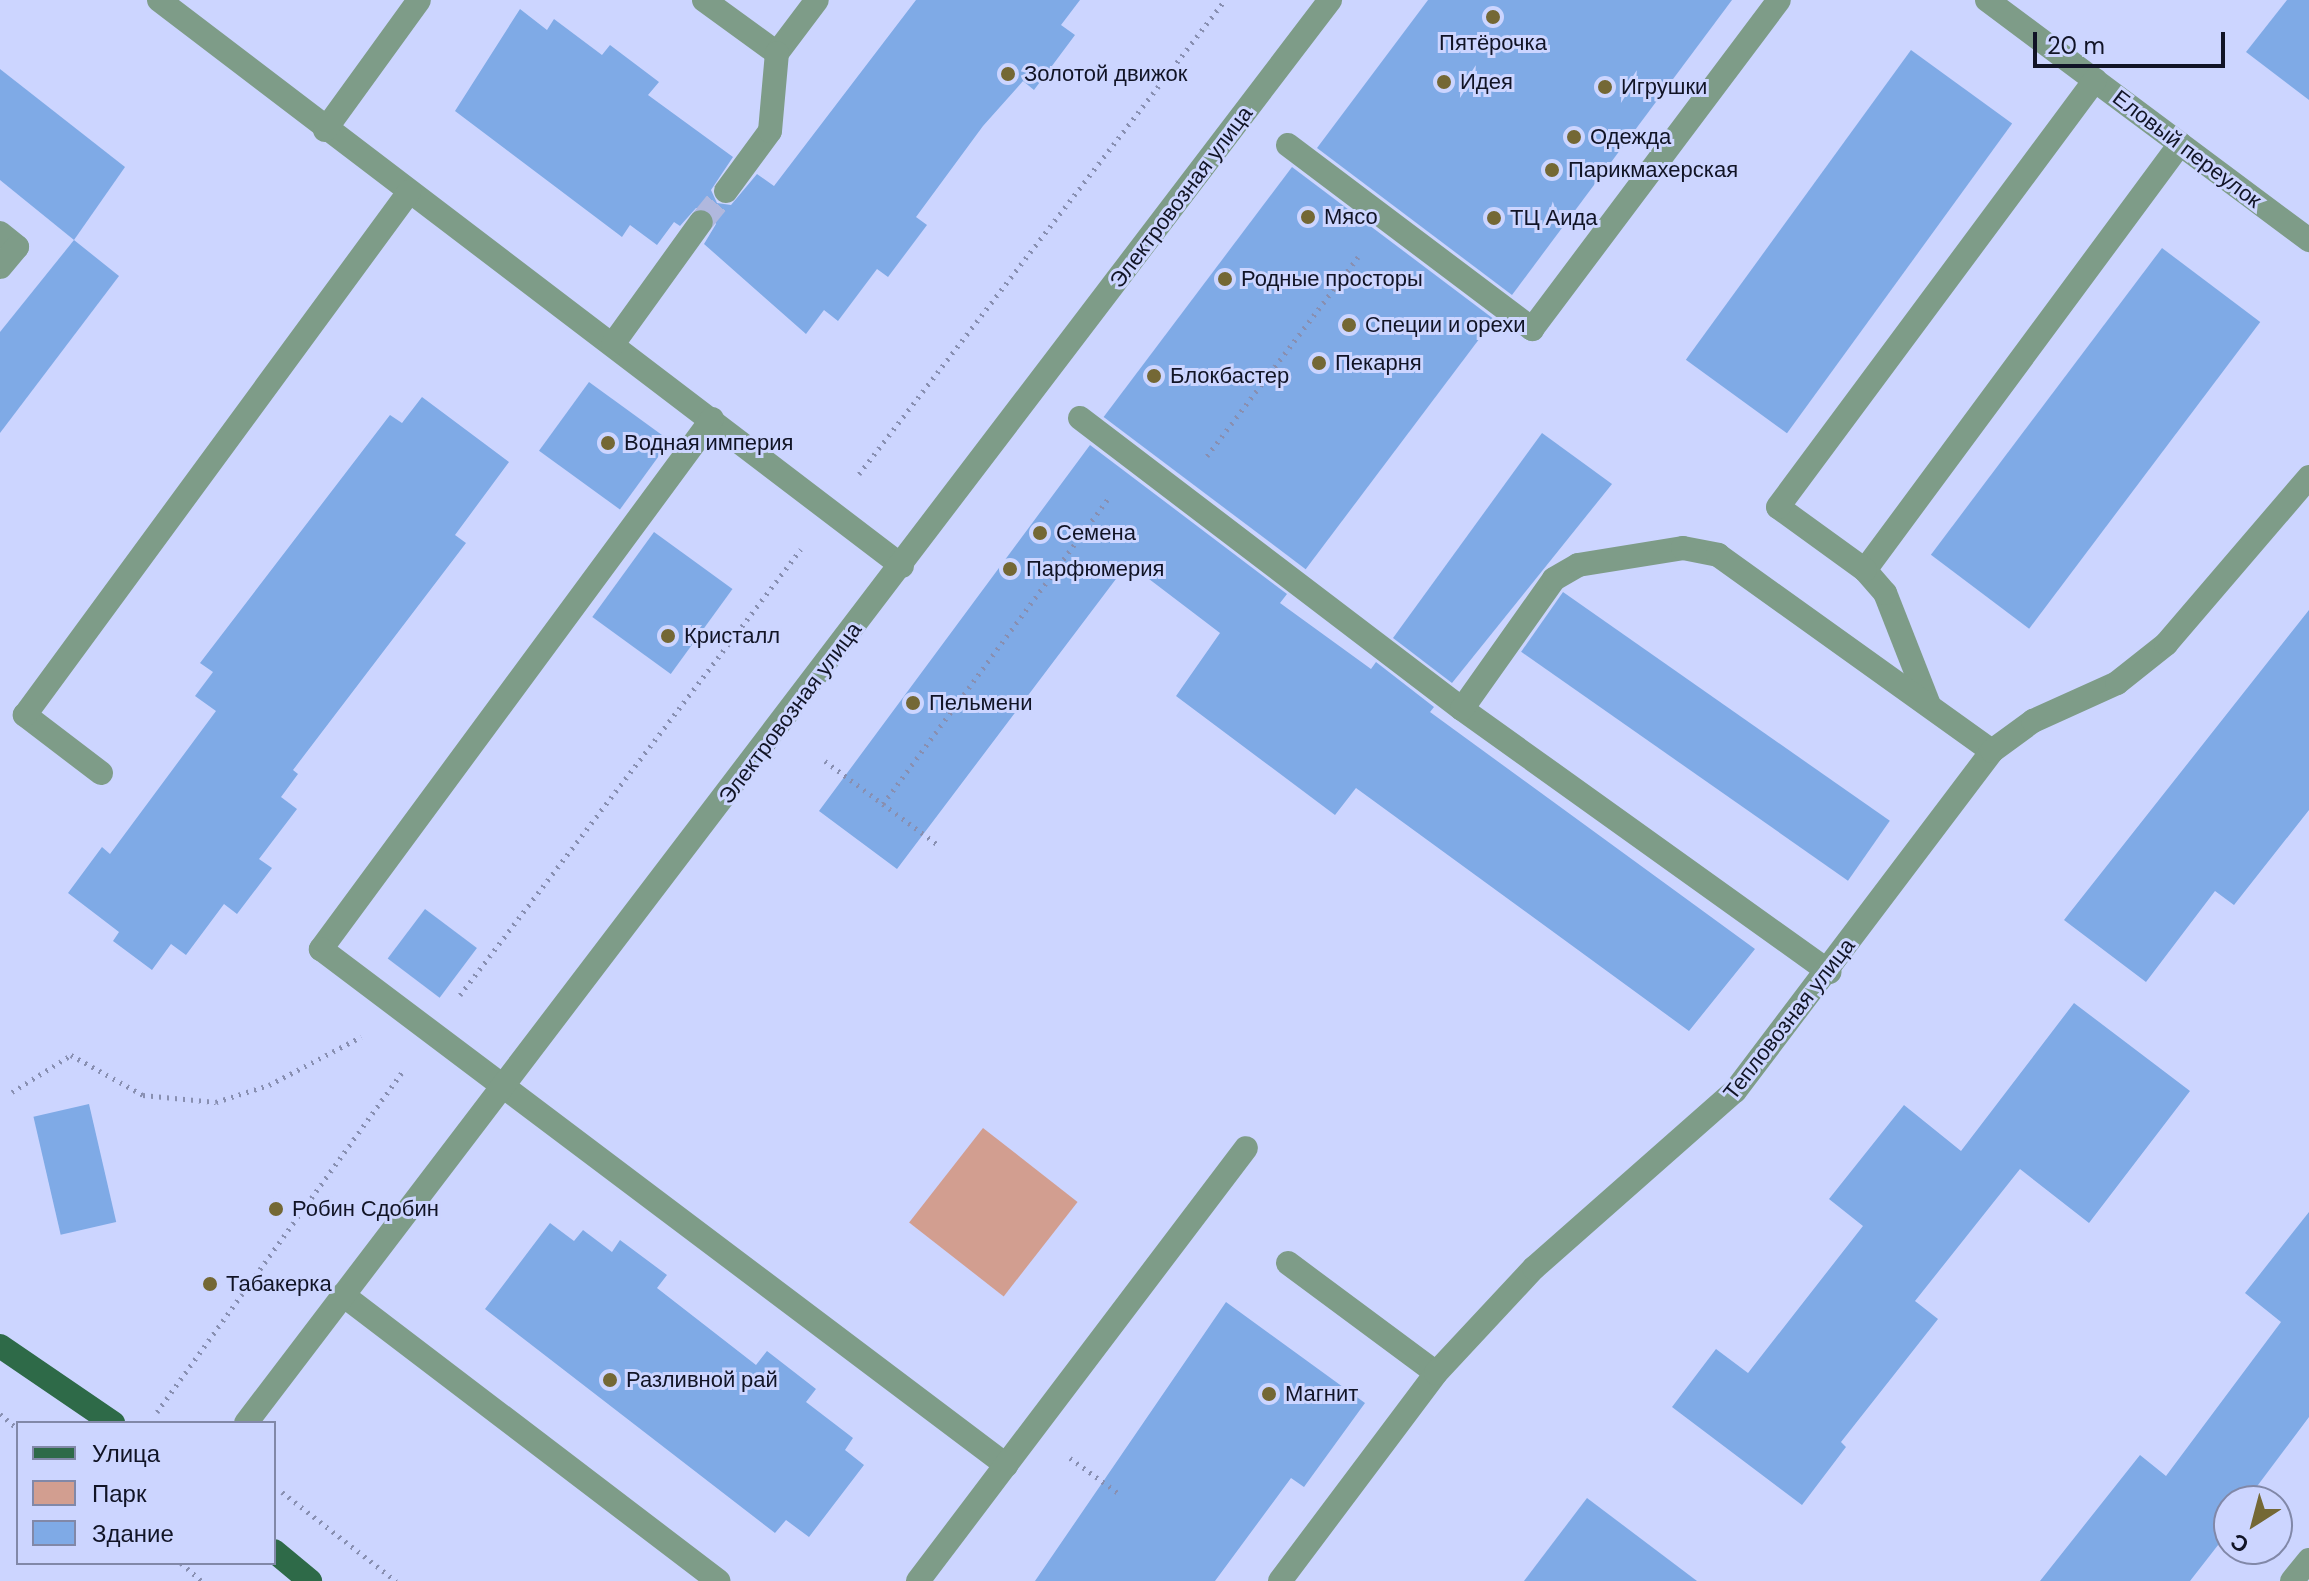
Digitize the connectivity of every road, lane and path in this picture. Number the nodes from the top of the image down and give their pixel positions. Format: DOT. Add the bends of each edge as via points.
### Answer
graph roads {
  1 [pos="159,0"];
  2 [pos="419,0"];
  3 [pos="704,0"];
  4 [pos="817,0"];
  5 [pos="1225,0"];
  6 [pos="1330,0"];
  7 [pos="1779,0"];
  8 [pos="1987,0"];
  9 [pos="777,53"];
  10 [pos="2095,80"];
  11 [pos="325,130"];
  12 [pos="2180,144"];
  13 [pos="1288,145"];
  14 [pos="726,191"];
  15 [pos="409,192"];
  16 [pos="1386,220"];
  17 [pos="701,222"];
  18 [pos="0,233"];
  19 [pos="2309,240"];
  20 [pos="0,267"];
  21 [pos="613,344"];
  22 [pos="1080,418"];
  23 [pos="712,419"];
  24 [pos="1137,461"];
  25 [pos="2309,477"];
  26 [pos="1179,492"];
  27 [pos="831,510"];
  28 [pos="902,566"];
  29 [pos="1865,570"];
  30 [pos="1929,705"];
  31 [pos="1462,709"];
  32 [pos="1992,751"];
  33 [pos="825,761"];
  34 [pos="101,773"];
  35 [pos="883,804"];
  36 [pos="938,845"];
  37 [pos="1829,972"];
  38 [pos="434,1029"];
  39 [pos="506,1084"];
  40 [pos="12,1092"];
  41 [pos="1246,1148"];
  42 [pos="1288,1263"];
  43 [pos="343,1295"];
  44 [pos="0,1346"];
  45 [pos="1436,1373"];
  46 [pos="0,1414"];
  47 [pos="110,1421"];
  48 [pos="150,1421"];
  49 [pos="248,1421"];
  50 [pos="16,1427"];
  51 [pos="1033,1430"];
  52 [pos="1006,1465"];
  53 [pos="282,1492"];
  54 [pos="1121,1495"];
  55 [pos="276,1553"];
  56 [pos="2309,1560"];
  57 [pos="183,1565"];
  58 [pos="202,1581"];
  59 [pos="310,1581"];
  60 [pos="396,1581"];
  61 [pos="719,1581"];
  62 [pos="918,1581"];
  63 [pos="1280,1581"];
  64 [pos="2292,1581"];
  1 -- 11 [label="street"];
  2 -- 11 [label="street"];
  3 -- 9 [label="street"];
  4 -- 9 [label="street"];
  5 -- 27 [label="path"];
  6 -- 28 [label="street, Электровозная улица"];
  7 -- 16 [label="street" via="1532,329"];
  8 -- 10 [label="street, Еловый переулок"];
  9 -- 14 [label="street" via="770,131"];
  10 -- 12 [label="street, Еловый переулок"];
  10 -- 29 [label="street" via="1778,507"];
  11 -- 15 [label="street"];
  12 -- 19 [label="street, Еловый переулок"];
  12 -- 29 [label="street"];
  13 -- 16 [label="street"];
  15 -- 21 [label="street"];
  15 -- 34 [label="street" via="25,715"];
  16 -- 26 [label="path"];
  17 -- 21 [label="street"];
  18 -- 20 [label="street" via="17,247"];
  21 -- 23 [label="street"];
  22 -- 24 [label="street"];
  23 -- 27 [label="street"];
  23 -- 38 [label="street" via="321,949"];
  24 -- 26 [label="street"];
  24 -- 35 [label="path"];
  25 -- 32 [label="street, Тепловозная улица" via="2166,644 2117,683 2033,721"];
  26 -- 31 [label="street"];
  27 -- 28 [label="street"];
  27 -- 38 [label="path"];
  28 -- 39 [label="street, Электровозная улица"];
  29 -- 30 [label="street" via="1898,616"];
  30 -- 31 [label="street" via="1718,555 1683,548 1578,565 1554,579"];
  30 -- 32 [label="street"];
  31 -- 37 [label="street"];
  32 -- 37 [label="street, Тепловозная улица"];
  33 -- 35 [label="path"];
  35 -- 36 [label="path"];
  37 -- 45 [label="street, Тепловозная улица" via="1735,1091 1534,1268"];
  38 -- 39 [label="street"];
  38 -- 40 [label="path" via="362,1037 269,1085 216,1102 143,1095 71,1055"];
  38 -- 48 [label="path"];
  39 -- 43 [label="street, Электровозная улица"];
  39 -- 52 [label="street"];
  41 -- 51 [label="street"];
  42 -- 45 [label="street"];
  43 -- 49 [label="street, Электровозная улица"];
  43 -- 61 [label="street"];
  44 -- 47 [label="main road"];
  45 -- 63 [label="street, Тепловозная улица"];
  46 -- 50 [label="path"];
  51 -- 52 [label="street"];
  51 -- 54 [label="path"];
  52 -- 62 [label="street"];
  53 -- 60 [label="path"];
  55 -- 59 [label="main road"];
  56 -- 64 [label="street"];
  57 -- 58 [label="path"];
}
